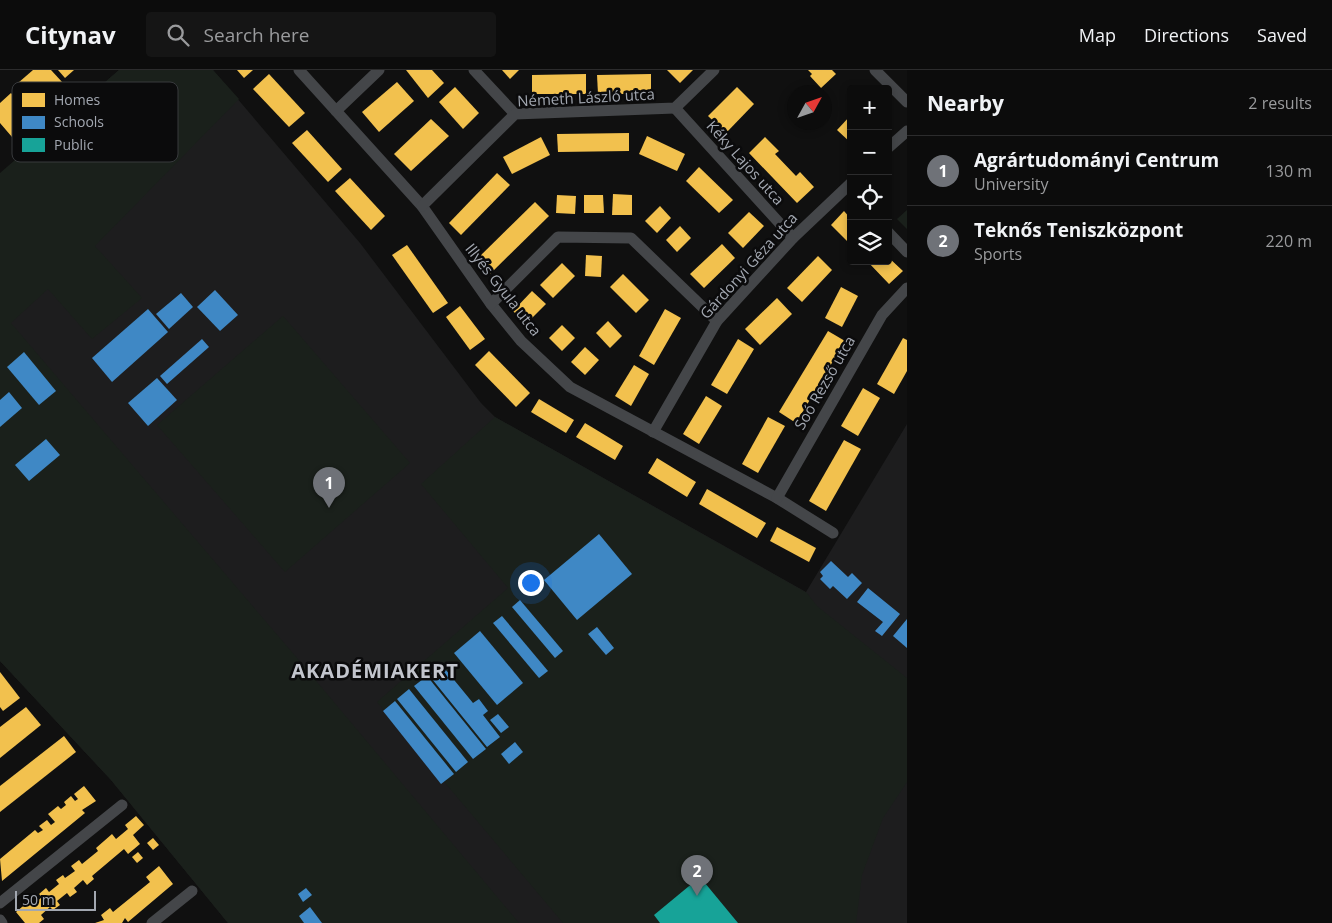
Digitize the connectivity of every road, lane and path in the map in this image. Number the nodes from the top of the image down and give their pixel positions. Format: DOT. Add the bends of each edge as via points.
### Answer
graph roads {
  1 [pos="299,70"];
  2 [pos="380,70"];
  3 [pos="474,70"];
  4 [pos="714,70"];
  5 [pos="881,72"];
  6 [pos="907,102"];
  7 [pos="675,108"];
  8 [pos="336,111"];
  9 [pos="515,114"];
  10 [pos="907,131"];
  11 [pos="892,144"];
  12 [pos="847,190"];
  13 [pos="422,206"];
  14 [pos="892,236"];
  15 [pos="793,238"];
  16 [pos="907,252"];
  17 [pos="907,288"];
  18 [pos="491,304"];
  19 [pos="717,321"];
  20 [pos="653,432"];
  21 [pos="777,498"];
  22 [pos="833,533"];
  23 [pos="122,805"];
  24 [pos="192,891"];
  25 [pos="0,903"];
  26 [pos="152,923"];
  1 -- 8 [label="street, Illyés Gyula utca"];
  2 -- 8 [label="street"];
  3 -- 9 [label="street"];
  4 -- 7 [label="street, Németh László utca"];
  5 -- 6 [label="street"];
  7 -- 9 [label="street, Németh László utca"];
  7 -- 15 [label="street, Kéky Lajos utca"];
  8 -- 13 [label="street, Illyés Gyula utca"];
  9 -- 13 [label="street, Németh László utca"];
  10 -- 11 [label="street"];
  12 -- 15 [label="street, Gárdonyi Géza utca"];
  13 -- 18 [label="street, Illyés Gyula utca"];
  14 -- 16 [label="street"];
  15 -- 19 [label="street, Gárdonyi Géza utca"];
  17 -- 21 [label="street, Soó Rezső utca" via="882,316"];
  18 -- 19 [label="street" via="558,236 631,238"];
  18 -- 20 [label="street, Illyés Gyula utca" via="521,341 570,387"];
  19 -- 20 [label="street, Gárdonyi Géza utca"];
  20 -- 21 [label="street, Illyés Gyula utca"];
  21 -- 22 [label="street, Illyés Gyula utca"];
  23 -- 25 [label="street"];
  24 -- 26 [label="street"];
}
